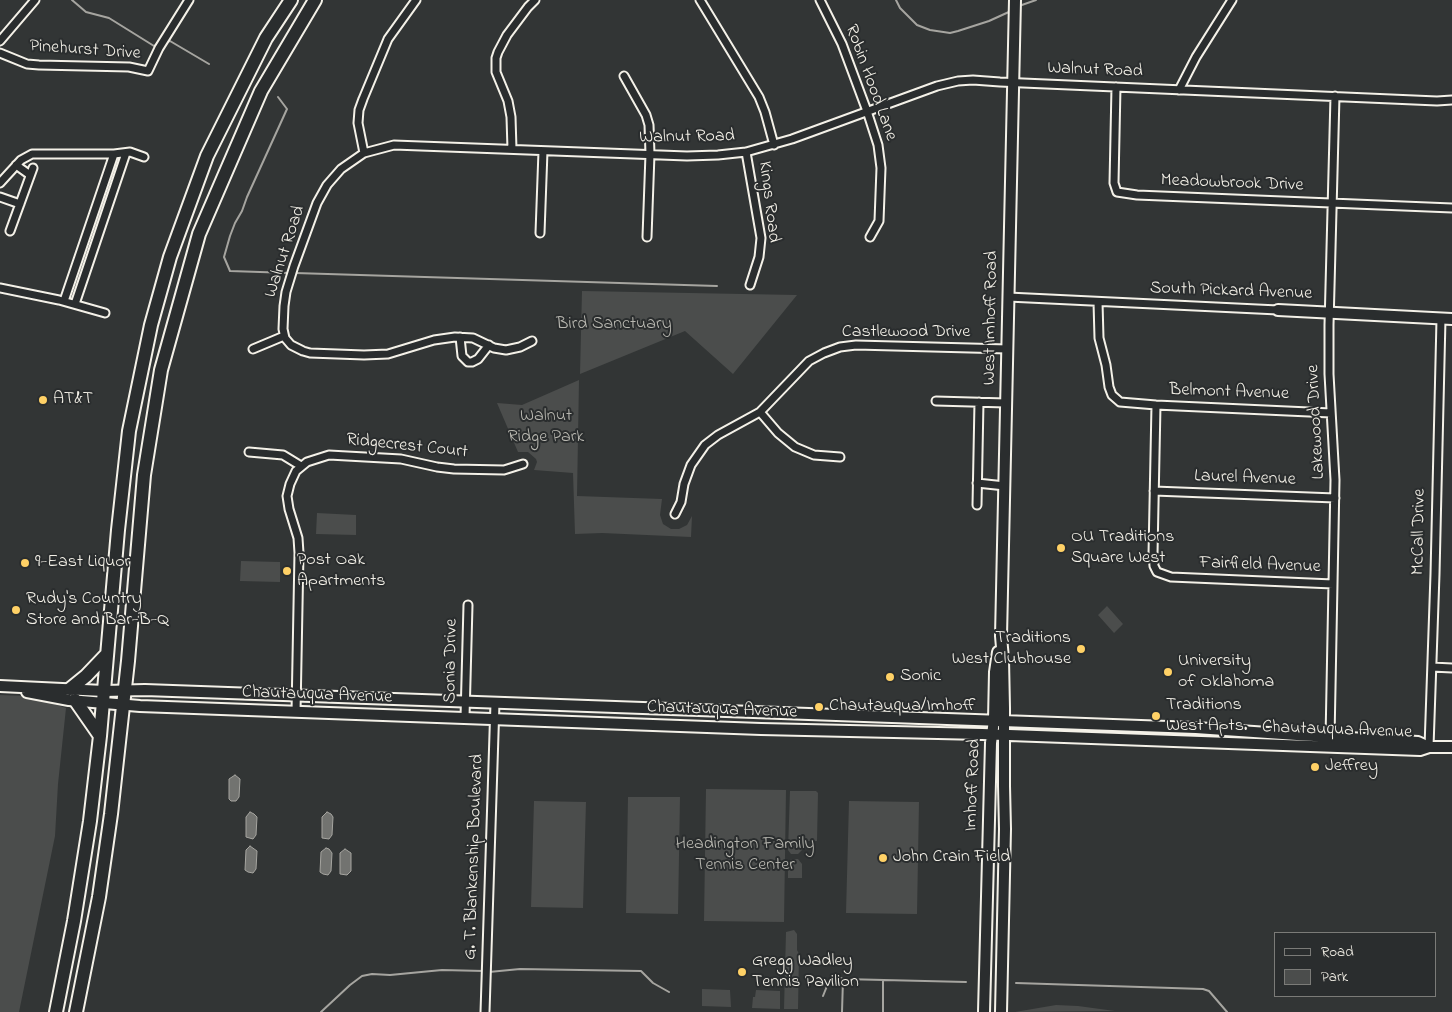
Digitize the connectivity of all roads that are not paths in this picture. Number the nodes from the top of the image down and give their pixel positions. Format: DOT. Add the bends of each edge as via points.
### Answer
graph roads {
  1 [pos="35,0"];
  2 [pos="189,0"];
  3 [pos="290,0"];
  4 [pos="315,0"];
  5 [pos="416,0"];
  6 [pos="535,0"];
  7 [pos="700,0"];
  8 [pos="820,0"];
  9 [pos="1016,0"];
  10 [pos="1232,0"];
  11 [pos="0,40"];
  12 [pos="0,53"];
  13 [pos="624,76"];
  14 [pos="1013,83"];
  15 [pos="1116,87"];
  16 [pos="1179,90"];
  17 [pos="1335,96"];
  18 [pos="1452,100"];
  19 [pos="867,111"];
  20 [pos="774,145"];
  21 [pos="512,149"];
  22 [pos="543,151"];
  23 [pos="746,152"];
  24 [pos="126,153"];
  25 [pos="364,153"];
  26 [pos="114,154"];
  27 [pos="650,154"];
  28 [pos="144,157"];
  29 [pos="16,166"];
  30 [pos="0,183"];
  31 [pos="0,197"];
  32 [pos="1332,203"];
  33 [pos="20,204"];
  34 [pos="1452,208"];
  35 [pos="10,231"];
  36 [pos="540,233"];
  37 [pos="870,237"];
  38 [pos="648,238"];
  39 [pos="750,285"];
  40 [pos="0,288"];
  41 [pos="1008,297"];
  42 [pos="64,301"];
  43 [pos="1098,302"];
  44 [pos="75,304"];
  45 [pos="1278,310"];
  46 [pos="1329,312"];
  47 [pos="105,313"];
  48 [pos="1441,318"];
  49 [pos="1452,319"];
  50 [pos="284,336"];
  51 [pos="460,337"];
  52 [pos="532,341"];
  53 [pos="489,345"];
  54 [pos="254,349"];
  55 [pos="1008,350"];
  56 [pos="936,401"];
  57 [pos="979,402"];
  58 [pos="1006,403"];
  59 [pos="1156,405"];
  60 [pos="760,412"];
  61 [pos="1332,413"];
  62 [pos="249,452"];
  63 [pos="840,457"];
  64 [pos="523,464"];
  65 [pos="301,466"];
  66 [pos="977,483"];
  67 [pos="1004,486"];
  68 [pos="1154,490"];
  69 [pos="1335,498"];
  70 [pos="977,505"];
  71 [pos="675,514"];
  72 [pos="1333,584"];
  73 [pos="468,605"];
  74 [pos="1001,636"];
  75 [pos="107,654"];
  76 [pos="1432,667"];
  77 [pos="1452,668"];
  78 [pos="0,686"];
  79 [pos="124,690"];
  80 [pos="73,694"];
  81 [pos="104,696"];
  82 [pos="296,696"];
  83 [pos="466,702"];
  84 [pos="495,703"];
  85 [pos="123,704"];
  86 [pos="296,712"];
  87 [pos="465,718"];
  88 [pos="495,718"];
  89 [pos="999,720"];
  90 [pos="992,735"];
  91 [pos="100,736"];
  92 [pos="1004,736"];
  93 [pos="1330,742"];
  94 [pos="1429,746"];
  95 [pos="1452,747"];
  96 [pos="56,1012"];
  97 [pos="76,1012"];
  98 [pos="485,1012"];
  99 [pos="984,1012"];
  100 [pos="1001,1012"];
  1 -- 11 [label="street"];
  2 -- 12 [label="street, Pinehurst Drive" via="148,71 129,67 27,64"];
  3 -- 75 [label="highway" via="266,38 207,156 170,257 151,325 129,431"];
  4 -- 79 [label="highway" via="261,91 199,234 161,370 144,475"];
  5 -- 25 [label="street" via="388,39 363,98 358,123"];
  6 -- 21 [label="street" via="507,35 496,58 496,72 511,117"];
  7 -- 20 [label="street" via="759,97"];
  8 -- 19 [label="street, Robin Hood Lane" via="842,44"];
  9 -- 14 [label="main road, West Imhoff Road"];
  10 -- 16 [label="street"];
  13 -- 27 [label="street" via="648,121"];
  14 -- 15 [label="street, Walnut Road"];
  14 -- 19 [label="street, Walnut Road" via="958,81"];
  14 -- 41 [label="main road, West Imhoff Road"];
  15 -- 16 [label="street, Walnut Road"];
  15 -- 32 [label="street, Meadowbrook Drive" via="1114,183 1117,192"];
  16 -- 17 [label="street, Walnut Road"];
  17 -- 18 [label="street, Walnut Road"];
  17 -- 32 [label="street, Lakewood Drive"];
  19 -- 20 [label="street, Walnut Road"];
  19 -- 37 [label="street, Robin Hood Lane" via="878,145 881,168 879,221"];
  20 -- 23 [label="street, Walnut Road"];
  21 -- 22 [label="street, Walnut Road"];
  21 -- 25 [label="street, Walnut Road" via="394,145"];
  22 -- 27 [label="street, Walnut Road"];
  22 -- 36 [label="street"];
  23 -- 27 [label="street, Walnut Road" via="705,156"];
  23 -- 39 [label="street, Kings Road" via="761,238"];
  24 -- 26 [label="street"];
  24 -- 28 [label="street"];
  24 -- 44 [label="street"];
  25 -- 50 [label="street, Walnut Road" via="341,169 317,203 288,284 283,312"];
  26 -- 29 [label="street" via="38,153 27,155"];
  26 -- 42 [label="street"];
  27 -- 38 [label="street"];
  29 -- 30 [label="street"];
  29 -- 33 [label="street" via="32,171"];
  31 -- 33 [label="street"];
  32 -- 34 [label="street, Meadowbrook Drive"];
  32 -- 46 [label="street, Lakewood Drive"];
  33 -- 35 [label="street"];
  40 -- 42 [label="street"];
  41 -- 43 [label="street, South Pickard Avenue"];
  41 -- 55 [label="main road, West Imhoff Road"];
  42 -- 44 [label="street"];
  43 -- 45 [label="street, South Pickard Avenue"];
  43 -- 59 [label="street, Belmont Avenue" via="1099,338 1110,392 1120,402"];
  44 -- 47 [label="street"];
  45 -- 46 [label="main road, South Pickard Avenue"];
  46 -- 48 [label="main road, South Pickard Avenue"];
  46 -- 61 [label="street, Lakewood Drive"];
  48 -- 49 [label="main road, South Pickard Avenue"];
  48 -- 76 [label="street, McCall Drive"];
  50 -- 51 [label="street" via="291,345 310,353 364,355 388,354 434,340"];
  50 -- 54 [label="street"];
  51 -- 53 [label="street"];
  51 -- 53 [label="street" via="462,356 468,362 478,359"];
  52 -- 53 [label="street" via="513,350"];
  55 -- 58 [label="main road, West Imhoff Road"];
  55 -- 60 [label="street, Castlewood Drive" via="868,345 831,349 809,361"];
  56 -- 57 [label="street"];
  57 -- 58 [label="street"];
  57 -- 66 [label="street"];
  58 -- 67 [label="main road, West Imhoff Road"];
  59 -- 61 [label="street, Belmont Avenue"];
  59 -- 68 [label="street"];
  60 -- 63 [label="street" via="795,447 814,455"];
  60 -- 71 [label="street, Castlewood Drive" via="718,435 701,450 691,465"];
  61 -- 69 [label="street, Lakewood Drive"];
  62 -- 65 [label="street" via="283,455"];
  64 -- 65 [label="street, Ridgecrest Court" via="504,470 454,469 402,458 329,455"];
  65 -- 82 [label="street" via="296,470 287,496 299,553"];
  66 -- 67 [label="street"];
  66 -- 70 [label="street"];
  67 -- 74 [label="main road, West Imhoff Road"];
  68 -- 69 [label="street, Laurel Avenue"];
  68 -- 72 [label="street, Fairfield Avenue" via="1154,566 1164,576"];
  69 -- 72 [label="street, Lakewood Drive"];
  72 -- 93 [label="street, Lakewood Drive"];
  73 -- 83 [label="street, Sonia Drive"];
  74 -- 89 [label="main road, Imhoff Road" via="995,672"];
  75 -- 80 [label="highway"];
  75 -- 81 [label="highway"];
  76 -- 77 [label="street"];
  76 -- 94 [label="street, McCall Drive"];
  78 -- 80 [label="main road"];
  79 -- 81 [label="main road, Chautauqua Avenue"];
  79 -- 82 [label="main road, Chautauqua Avenue"];
  79 -- 85 [label="highway"];
  80 -- 81 [label="main road"];
  80 -- 91 [label="highway"];
  81 -- 85 [label="main road, Chautauqua Avenue"];
  81 -- 91 [label="highway"];
  82 -- 83 [label="main road, Chautauqua Avenue"];
  82 -- 86 [label="street"];
  83 -- 84 [label="main road, Chautauqua Avenue"];
  83 -- 87 [label="street, Sonia Drive"];
  84 -- 88 [label="street, G. T. Blankenship Boulevard"];
  84 -- 89 [label="main road, Chautauqua Avenue"];
  85 -- 86 [label="main road, Chautauqua Avenue"];
  85 -- 97 [label="highway" via="99,897"];
  86 -- 87 [label="main road, Chautauqua Avenue"];
  87 -- 88 [label="main road, Chautauqua Avenue"];
  88 -- 90 [label="main road, Chautauqua Avenue"];
  88 -- 98 [label="street, G. T. Blankenship Boulevard"];
  89 -- 90 [label="main road, Imhoff Road"];
  89 -- 92 [label="main road, Imhoff Road"];
  89 -- 93 [label="main road, Chautauqua Avenue" via="1196,728"];
  90 -- 92 [label="main road, Chautauqua Avenue"];
  90 -- 99 [label="main road, Imhoff Road"];
  91 -- 96 [label="highway" via="90,821"];
  92 -- 93 [label="main road, Chautauqua Avenue"];
  92 -- 100 [label="main road, Imhoff Road"];
  93 -- 94 [label="main road, Chautauqua Avenue" via="1418,742"];
  94 -- 95 [label="main road, Chautauqua Avenue"];
}
